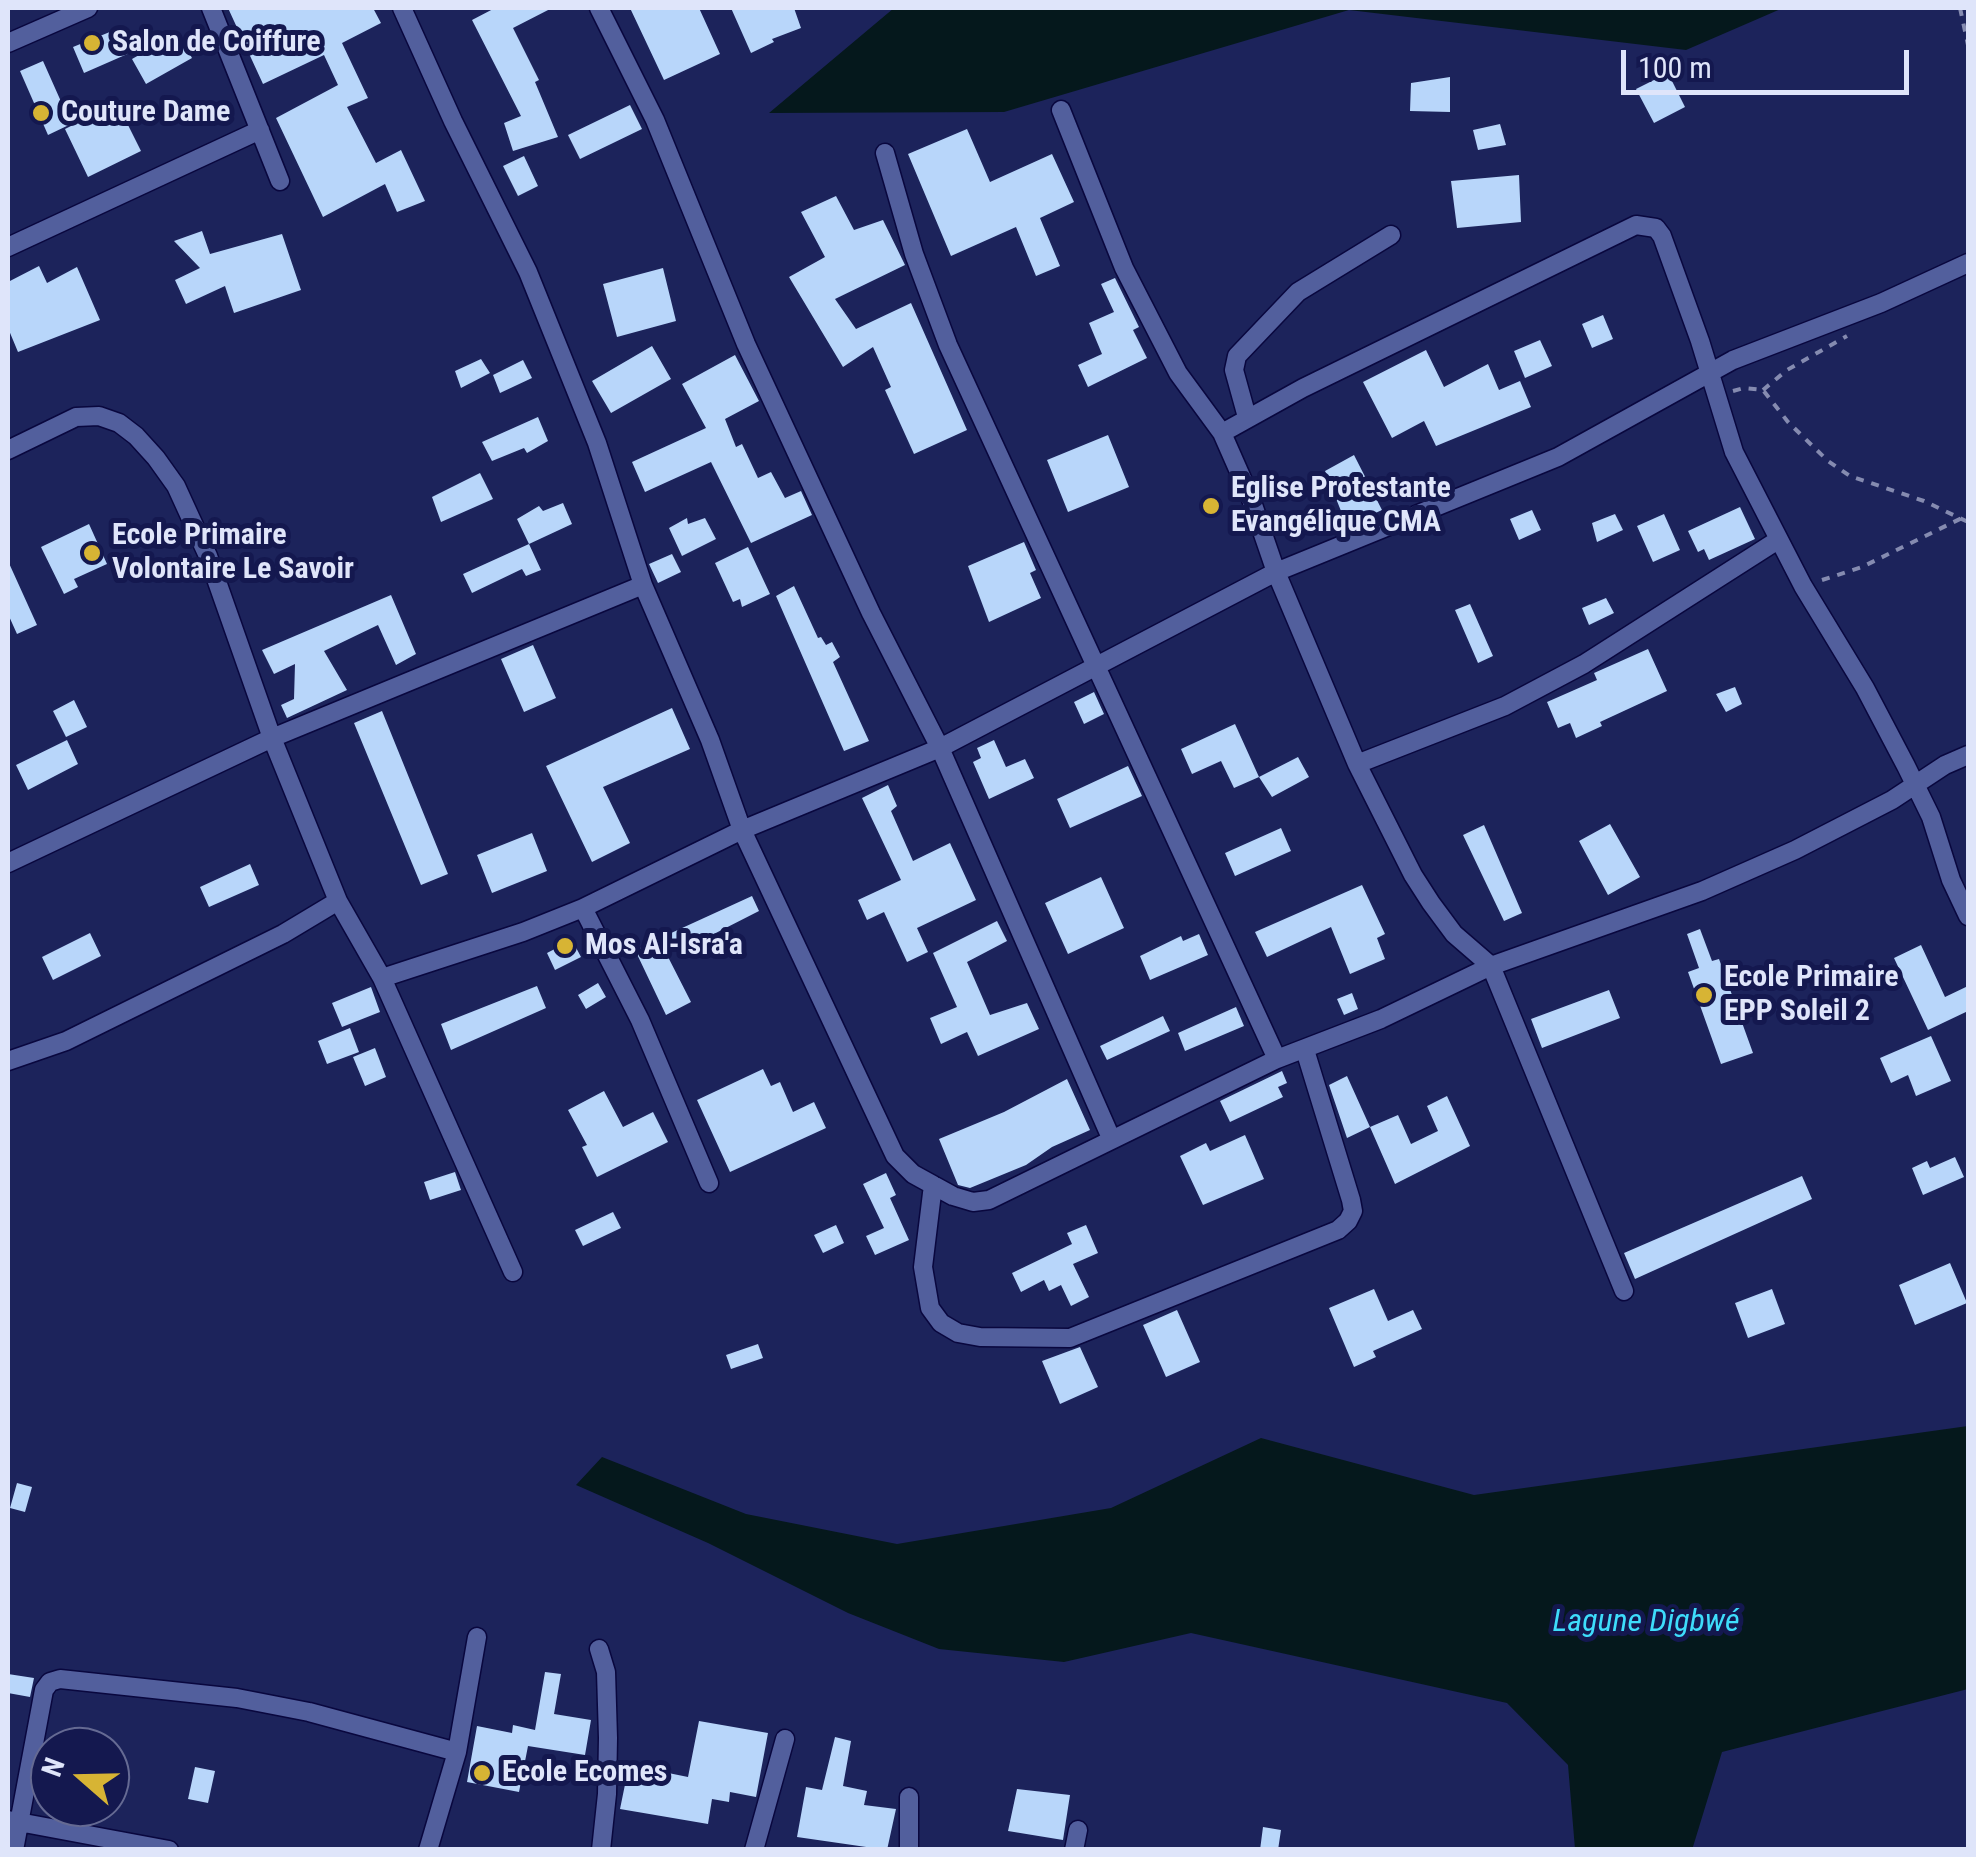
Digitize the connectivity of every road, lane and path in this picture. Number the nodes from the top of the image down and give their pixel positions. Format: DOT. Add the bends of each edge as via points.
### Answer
graph roads {
  1 [pos="88,8"];
  2 [pos="211,8"];
  3 [pos="402,8"];
  4 [pos="600,8"];
  5 [pos="1960,8"];
  6 [pos="8,43"];
  7 [pos="1968,45"];
  8 [pos="1062,110"];
  9 [pos="260,130"];
  10 [pos="885,152"];
  11 [pos="280,180"];
  12 [pos="1391,235"];
  13 [pos="8,247"];
  14 [pos="1968,263"];
  15 [pos="1854,329"];
  16 [pos="1708,372"];
  17 [pos="1763,390"];
  18 [pos="1717,396"];
  19 [pos="1247,417"];
  20 [pos="1222,432"];
  21 [pos="8,450"];
  22 [pos="1961,518"];
  23 [pos="1968,518"];
  24 [pos="1778,540"];
  25 [pos="1276,572"];
  26 [pos="642,586"];
  27 [pos="1803,586"];
  28 [pos="1096,666"];
  29 [pos="272,738"];
  30 [pos="940,748"];
  31 [pos="1968,754"];
  32 [pos="1357,764"];
  33 [pos="1915,785"];
  34 [pos="742,830"];
  35 [pos="8,863"];
  36 [pos="338,901"];
  37 [pos="584,908"];
  38 [pos="1968,916"];
  39 [pos="1490,966"];
  40 [pos="382,978"];
  41 [pos="1306,1050"];
  42 [pos="1277,1059"];
  43 [pos="8,1062"];
  44 [pos="1111,1138"];
  45 [pos="709,1183"];
  46 [pos="933,1185"];
  47 [pos="512,1272"];
  48 [pos="1624,1291"];
  49 [pos="477,1637"];
  50 [pos="600,1649"];
  51 [pos="785,1739"];
  52 [pos="457,1752"];
  53 [pos="909,1797"];
  54 [pos="14,1821"];
  55 [pos="1078,1830"];
  56 [pos="14,1850"];
  57 [pos="169,1850"];
  58 [pos="428,1850"];
  59 [pos="602,1850"];
  60 [pos="754,1850"];
  61 [pos="909,1850"];
  62 [pos="1074,1850"];
  1 -- 6 [label="street"];
  2 -- 9 [label="street"];
  3 -- 26 [label="street" via="528,272 597,443"];
  4 -- 30 [label="street" via="656,120 754,362"];
  5 -- 7 [label="path"];
  8 -- 20 [label="street" via="1124,268 1178,374"];
  9 -- 11 [label="street"];
  9 -- 13 [label="street"];
  10 -- 28 [label="street" via="948,344"];
  12 -- 19 [label="street" via="1298,292 1237,356 1234,370"];
  14 -- 16 [label="street"];
  15 -- 17 [label="path"];
  16 -- 18 [label="street"];
  16 -- 19 [label="street" via="1662,236 1648,224 1636,225"];
  16 -- 25 [label="street" via="1558,457"];
  17 -- 18 [label="path"];
  17 -- 22 [label="path" via="1788,422 1850,476"];
  18 -- 24 [label="street" via="1734,452"];
  19 -- 20 [label="street"];
  20 -- 25 [label="street"];
  21 -- 29 [label="street" via="76,417 99,416 136,436 176,486 208,556"];
  22 -- 23 [label="path"];
  22 -- 27 [label="path" via="1862,567"];
  24 -- 27 [label="street"];
  24 -- 32 [label="street" via="1584,664 1505,706"];
  25 -- 28 [label="street"];
  25 -- 32 [label="street"];
  26 -- 29 [label="street"];
  26 -- 34 [label="street"];
  27 -- 33 [label="street"];
  28 -- 30 [label="street"];
  28 -- 42 [label="street"];
  29 -- 35 [label="street"];
  29 -- 36 [label="street"];
  30 -- 34 [label="street"];
  30 -- 44 [label="street"];
  31 -- 33 [label="street"];
  32 -- 39 [label="street" via="1431,903"];
  33 -- 38 [label="street"];
  33 -- 39 [label="street" via="1702,891"];
  34 -- 37 [label="street"];
  34 -- 46 [label="street" via="880,1130 895,1156"];
  36 -- 40 [label="street"];
  36 -- 43 [label="street" via="66,1041"];
  37 -- 40 [label="street"];
  37 -- 45 [label="street"];
  39 -- 41 [label="street"];
  39 -- 48 [label="street"];
  40 -- 47 [label="street"];
  41 -- 42 [label="street"];
  41 -- 46 [label="street" via="1352,1200 1348,1221 1070,1338 980,1337 941,1323 927,1299 922,1267"];
  42 -- 44 [label="street"];
  44 -- 46 [label="street" via="989,1200 973,1202"];
  49 -- 52 [label="street"];
  50 -- 59 [label="street" via="608,1738"];
  51 -- 60 [label="street"];
  52 -- 54 [label="street" via="237,1698 60,1679 44,1690"];
  52 -- 58 [label="street"];
  53 -- 61 [label="street"];
  54 -- 56 [label="street"];
  54 -- 57 [label="street"];
  55 -- 62 [label="street"];
}
